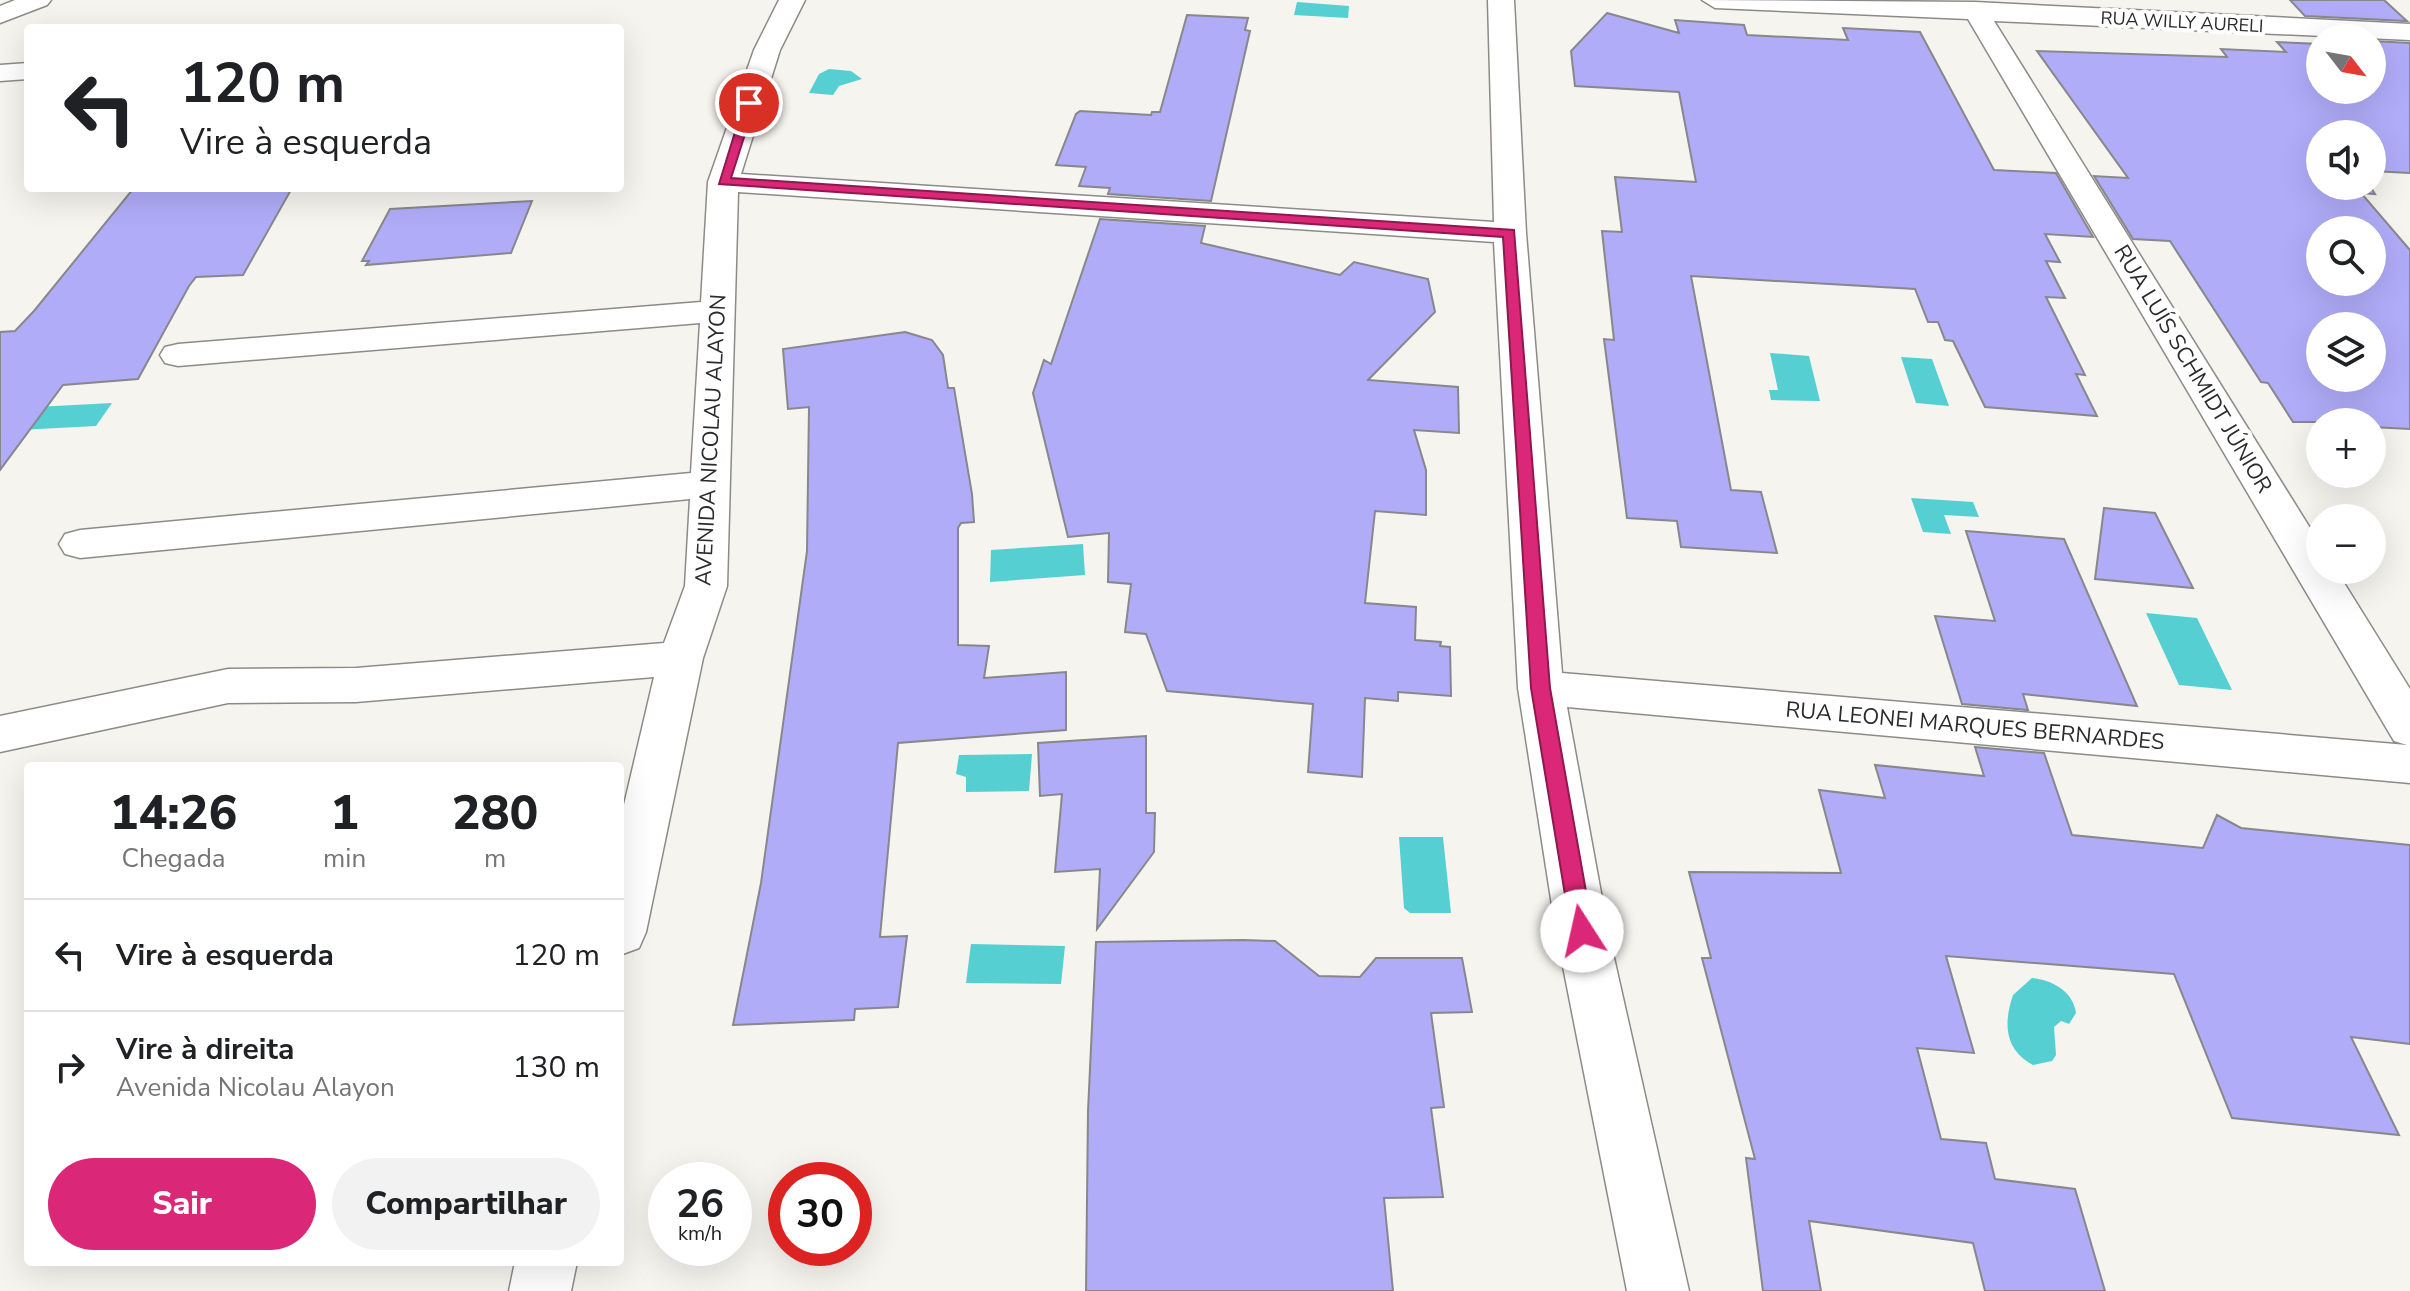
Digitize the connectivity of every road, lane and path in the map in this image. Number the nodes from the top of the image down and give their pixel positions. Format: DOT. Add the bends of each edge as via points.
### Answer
graph roads {
  1 [pos="38,0"];
  2 [pos="792,0"];
  3 [pos="1501,0"];
  4 [pos="1715,0"];
  5 [pos="1975,10"];
  6 [pos="0,15"];
  7 [pos="2410,32"];
  8 [pos="24,71"];
  9 [pos="0,73"];
  10 [pos="723,182"];
  11 [pos="1510,233"];
  12 [pos="719,311"];
  13 [pos="178,355"];
  14 [pos="711,484"];
  15 [pos="80,544"];
  16 [pos="681,658"];
  17 [pos="1541,688"];
  18 [pos="2410,728"];
  19 [pos="0,734"];
  20 [pos="2410,764"];
  21 [pos="624,914"];
  22 [pos="545,1266"];
  23 [pos="540,1291"];
  24 [pos="1658,1291"];
  1 -- 6 [label="street"];
  2 -- 10 [label="street, AVENIDA NICOLAU ALAYON" via="767,50"];
  3 -- 11 [label="street"];
  4 -- 5 [label="street, RUA WILLY AURELI"];
  5 -- 7 [label="street, RUA WILLY AURELI"];
  5 -- 18 [label="street, RUA LUÍS SCHMIDT JÚNIOR"];
  8 -- 9 [label="street"];
  10 -- 11 [label="street"];
  10 -- 12 [label="street, AVENIDA NICOLAU ALAYON"];
  11 -- 17 [label="street"];
  12 -- 13 [label="street"];
  12 -- 14 [label="street, AVENIDA NICOLAU ALAYON"];
  14 -- 15 [label="street"];
  14 -- 16 [label="street, AVENIDA NICOLAU ALAYON" via="706,586"];
  16 -- 19 [label="street" via="356,685 228,686"];
  16 -- 21 [label="street, AVENIDA NICOLAU ALAYON"];
  17 -- 20 [label="street, RUA LEONEI MARQUES BERNARDES"];
  17 -- 24 [label="street" via="1582,931"];
  22 -- 23 [label="street"];
}
